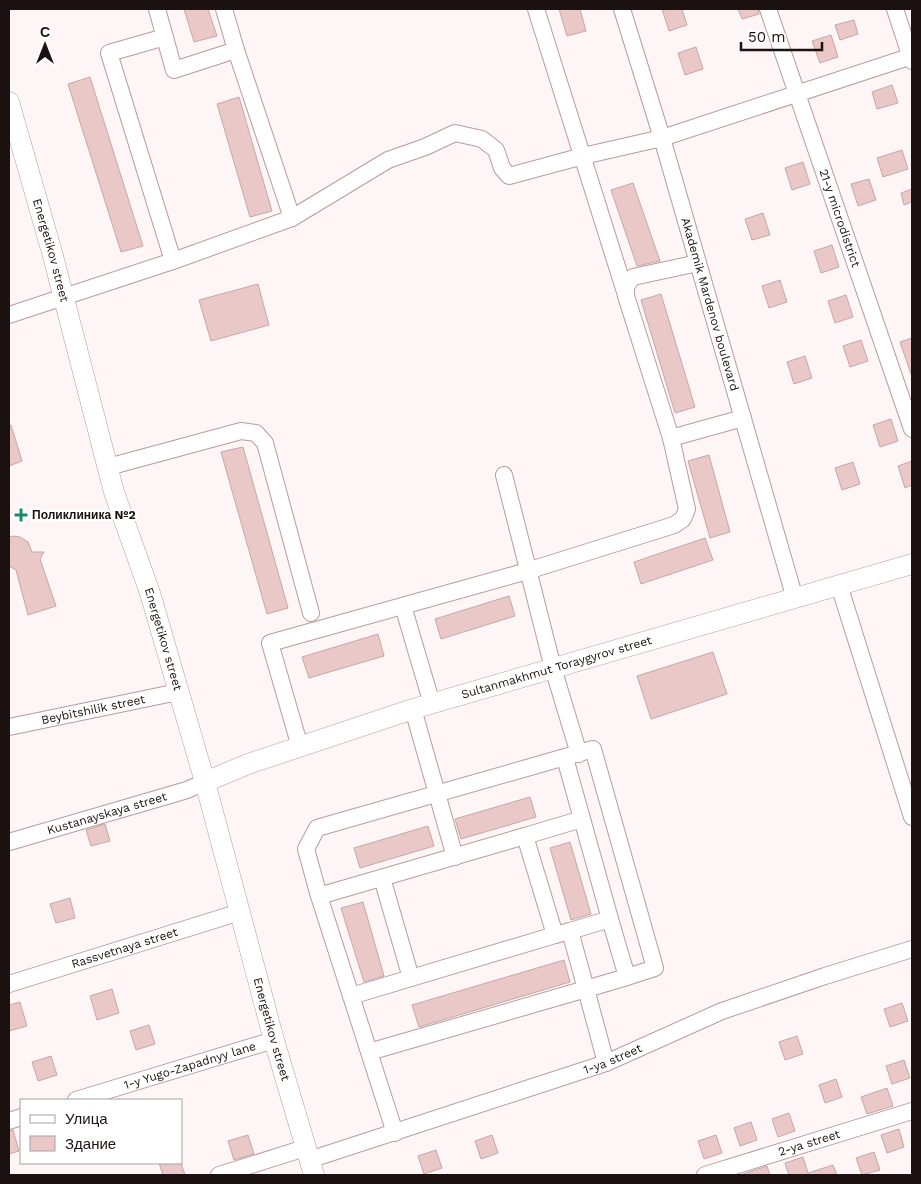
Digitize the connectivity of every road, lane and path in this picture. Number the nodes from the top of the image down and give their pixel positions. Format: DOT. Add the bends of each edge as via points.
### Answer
graph roads {
  1 [pos="157,9"];
  2 [pos="224,9"];
  3 [pos="536,9"];
  4 [pos="622,9"];
  5 [pos="768,9"];
  6 [pos="895,9"];
  7 [pos="165,37"];
  8 [pos="236,50"];
  9 [pos="912,58"];
  10 [pos="797,94"];
  11 [pos="9,102"];
  12 [pos="662,138"];
  13 [pos="583,156"];
  14 [pos="292,218"];
  15 [pos="173,261"];
  16 [pos="698,263"];
  17 [pos="626,296"];
  18 [pos="63,297"];
  19 [pos="9,315"];
  20 [pos="743,418"];
  21 [pos="912,429"];
  22 [pos="671,438"];
  23 [pos="108,467"];
  24 [pos="504,475"];
  25 [pos="912,564"];
  26 [pos="528,571"];
  27 [pos="839,585"];
  28 [pos="795,599"];
  29 [pos="403,606"];
  30 [pos="311,613"];
  31 [pos="553,668"];
  32 [pos="178,692"];
  33 [pos="422,706"];
  34 [pos="9,727"];
  35 [pos="300,747"];
  36 [pos="572,756"];
  37 [pos="205,782"];
  38 [pos="438,794"];
  39 [pos="912,817"];
  40 [pos="582,819"];
  41 [pos="525,836"];
  42 [pos="9,842"];
  43 [pos="455,857"];
  44 [pos="382,878"];
  45 [pos="319,896"];
  46 [pos="240,912"];
  47 [pos="610,919"];
  48 [pos="562,933"];
  49 [pos="912,949"];
  50 [pos="626,977"];
  51 [pos="411,978"];
  52 [pos="9,984"];
  53 [pos="586,989"];
  54 [pos="351,996"];
  55 [pos="274,1040"];
  56 [pos="369,1052"];
  57 [pos="606,1063"];
  58 [pos="79,1099"];
  59 [pos="912,1111"];
  60 [pos="394,1133"];
  61 [pos="309,1161"];
  62 [pos="219,1175"];
  63 [pos="705,1175"];
  1 -- 7 [label="street"];
  2 -- 8 [label="street"];
  3 -- 13 [label="street"];
  4 -- 12 [label="street, Akademik Mardenov boulevard"];
  5 -- 10 [label="street, 21-y microdistrict"];
  6 -- 9 [label="street"];
  7 -- 8 [label="street" via="174,70"];
  7 -- 15 [label="street" via="109,53"];
  8 -- 14 [label="street"];
  9 -- 10 [label="street"];
  10 -- 12 [label="street"];
  10 -- 21 [label="street, 21-y microdistrict"];
  11 -- 18 [label="main road, Energetikov street"];
  12 -- 13 [label="street"];
  12 -- 16 [label="street, Akademik Mardenov boulevard"];
  13 -- 14 [label="street" via="509,176 502,168 496,150 482,139 454,133 388,160"];
  13 -- 17 [label="street"];
  14 -- 15 [label="street"];
  15 -- 18 [label="street"];
  16 -- 17 [label="street" via="633,277 626,286"];
  16 -- 20 [label="street, Akademik Mardenov boulevard"];
  17 -- 22 [label="street"];
  18 -- 19 [label="street"];
  18 -- 23 [label="main road, Energetikov street"];
  20 -- 22 [label="street"];
  20 -- 28 [label="street, Akademik Mardenov boulevard"];
  22 -- 26 [label="street" via="687,509 683,519 674,525"];
  23 -- 30 [label="street" via="241,431 256,433 265,443"];
  23 -- 32 [label="main road, Energetikov street" via="150,593"];
  24 -- 26 [label="street"];
  25 -- 27 [label="main road, Sultanmakhmut Toraygyrov street"];
  26 -- 29 [label="street"];
  26 -- 31 [label="street"];
  27 -- 28 [label="main road, Sultanmakhmut Toraygyrov street"];
  27 -- 39 [label="street"];
  28 -- 31 [label="main road, Sultanmakhmut Toraygyrov street"];
  29 -- 33 [label="street"];
  29 -- 35 [label="street" via="270,643"];
  31 -- 33 [label="main road, Sultanmakhmut Toraygyrov street"];
  31 -- 36 [label="street"];
  32 -- 34 [label="street, Beybitshilik street"];
  32 -- 37 [label="main road, Energetikov street"];
  33 -- 35 [label="main road, Sultanmakhmut Toraygyrov street"];
  33 -- 38 [label="street"];
  35 -- 37 [label="main road, Sultanmakhmut Toraygyrov street"];
  36 -- 38 [label="street"];
  36 -- 40 [label="street"];
  36 -- 50 [label="street" via="593,749 655,968"];
  37 -- 42 [label="street, Kustanayskaya street"];
  37 -- 46 [label="main road, Energetikov street"];
  38 -- 43 [label="street"];
  38 -- 45 [label="street" via="317,828 306,849"];
  40 -- 41 [label="street"];
  40 -- 47 [label="street"];
  41 -- 43 [label="street"];
  41 -- 48 [label="street"];
  43 -- 44 [label="street"];
  44 -- 45 [label="street"];
  44 -- 51 [label="street"];
  45 -- 54 [label="street"];
  46 -- 52 [label="street, Rassvetnaya street"];
  46 -- 55 [label="main road, Energetikov street"];
  47 -- 48 [label="street"];
  47 -- 50 [label="street"];
  48 -- 51 [label="street"];
  48 -- 53 [label="street"];
  49 -- 57 [label="street, 1-ya street" via="722,1011"];
  50 -- 53 [label="street"];
  51 -- 54 [label="street"];
  53 -- 56 [label="street"];
  53 -- 57 [label="street"];
  54 -- 56 [label="street"];
  55 -- 58 [label="street, 1-y Yugo-Zapadnyy lane"];
  55 -- 61 [label="main road, Energetikov street"];
  56 -- 60 [label="street"];
  57 -- 60 [label="street, 1-ya street"];
  59 -- 63 [label="street, 2-ya street"];
  60 -- 61 [label="street, 1-ya street"];
  61 -- 62 [label="street, 1-ya street"];
}
